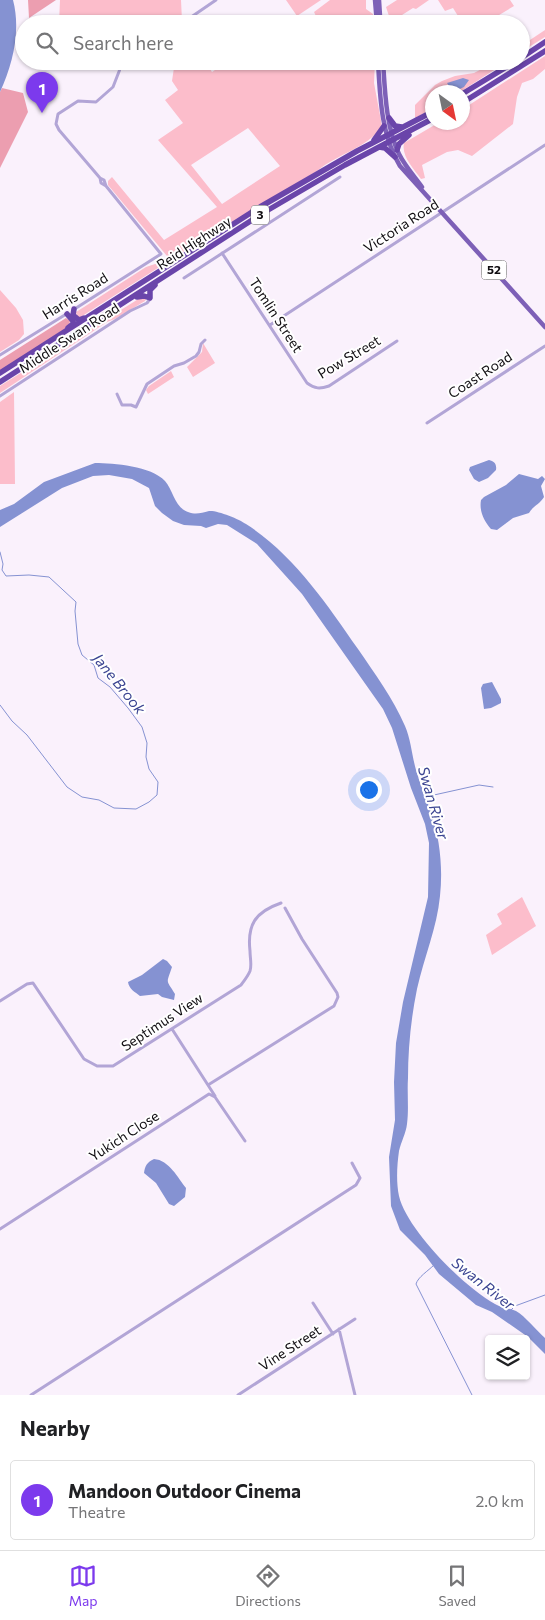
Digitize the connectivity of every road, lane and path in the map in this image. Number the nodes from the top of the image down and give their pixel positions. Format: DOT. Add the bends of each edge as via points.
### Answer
graph roads {
  1 [pos="216,0"];
  2 [pos="375,0"];
  3 [pos="379,0"];
  4 [pos="194,15"];
  5 [pos="378,15"];
  6 [pos="379,15"];
  7 [pos="545,42"];
  8 [pos="545,51"];
  9 [pos="530,52"];
  10 [pos="530,60"];
  11 [pos="120,70"];
  12 [pos="379,70"];
  13 [pos="384,70"];
  14 [pos="501,70"];
  15 [pos="515,70"];
  16 [pos="470,89"];
  17 [pos="470,98"];
  18 [pos="425,116"];
  19 [pos="389,118"];
  20 [pos="425,123"];
  21 [pos="384,126"];
  22 [pos="402,128"];
  23 [pos="416,128"];
  24 [pos="390,137"];
  25 [pos="371,143"];
  26 [pos="545,146"];
  27 [pos="379,147"];
  28 [pos="397,150"];
  29 [pos="395,157"];
  30 [pos="340,177"];
  31 [pos="423,190"];
  32 [pos="443,213"];
  33 [pos="222,254"];
  34 [pos="166,276"];
  35 [pos="184,278"];
  36 [pos="150,298"];
  37 [pos="123,304"];
  38 [pos="104,308"];
  39 [pos="74,310"];
  40 [pos="67,314"];
  41 [pos="270,325"];
  42 [pos="545,327"];
  43 [pos="205,340"];
  44 [pos="397,341"];
  45 [pos="47,344"];
  46 [pos="545,346"];
  47 [pos="0,355"];
  48 [pos="0,373"];
  49 [pos="0,382"];
  50 [pos="312,387"];
  51 [pos="118,394"];
  52 [pos="0,396"];
  53 [pos="427,423"];
  54 [pos="281,904"];
  55 [pos="285,908"];
  56 [pos="0,1001"];
  57 [pos="172,1029"];
  58 [pos="208,1085"];
  59 [pos="216,1096"];
  60 [pos="245,1141"];
  61 [pos="352,1163"];
  62 [pos="0,1229"];
  63 [pos="313,1303"];
  64 [pos="355,1319"];
  65 [pos="340,1329"];
  66 [pos="333,1334"];
  67 [pos="31,1395"];
  68 [pos="238,1395"];
  69 [pos="355,1395"];
  1 -- 4 [label="street"];
  2 -- 5 [label="main road"];
  3 -- 6 [label="main road"];
  7 -- 9 [label="highway"];
  8 -- 10 [label="highway"];
  11 -- 39 [label="street, Harris Road" via="113,87 96,102 78,101 58,114 57,127 161,254"];
  12 -- 21 [label="main road, 52"];
  13 -- 19 [label="main road, 52"];
  14 -- 16 [label="highway"];
  15 -- 17 [label="highway"];
  18 -- 22 [label="highway, Reid Highway / 3"];
  19 -- 22 [label="highway" via="395,126"];
  19 -- 24 [label="main road, 52"];
  20 -- 23 [label="highway, Reid Highway / 3"];
  21 -- 24 [label="main road, 52"];
  21 -- 25 [label="highway"];
  22 -- 24 [label="highway, Reid Highway / 3"];
  23 -- 24 [label="highway, Reid Highway / 3"];
  23 -- 28 [label="highway" via="400,142"];
  24 -- 25 [label="highway, Reid Highway / 3"];
  24 -- 27 [label="highway, Reid Highway / 3"];
  24 -- 28 [label="main road, 52"];
  24 -- 29 [label="main road, 52"];
  25 -- 38 [label="highway, Reid Highway / 3" via="260,207"];
  26 -- 32 [label="street, Victoria Road"];
  27 -- 29 [label="highway"];
  27 -- 34 [label="highway, Reid Highway / 3" via="263,213"];
  28 -- 31 [label="main road, 52"];
  29 -- 31 [label="main road, 52"];
  30 -- 33 [label="street"];
  31 -- 32 [label="main road, 52"];
  32 -- 41 [label="street, Victoria Road"];
  32 -- 42 [label="main road, 52"];
  33 -- 35 [label="street"];
  33 -- 41 [label="street, Tomlin Street"];
  34 -- 36 [label="highway" via="152,288"];
  34 -- 37 [label="highway, Reid Highway / 3"];
  36 -- 37 [label="highway" via="140,296"];
  36 -- 52 [label="street, Middle Swan Road" via="147,303"];
  37 -- 49 [label="highway, Reid Highway / 3"];
  38 -- 39 [label="highway" via="79,320 73,315"];
  38 -- 45 [label="highway, Reid Highway / 3"];
  39 -- 40 [label="street, Harris Road"];
  40 -- 45 [label="highway" via="72,318 72,324"];
  40 -- 47 [label="street, Harris Road"];
  41 -- 50 [label="street, Tomlin Street"];
  43 -- 51 [label="street" via="196,356 147,384 136,407 122,405"];
  44 -- 50 [label="street, Pow Street" via="329,386"];
  45 -- 48 [label="highway, Reid Highway / 3"];
  46 -- 53 [label="street, Coast Road"];
  54 -- 57 [label="street, Septimus View" via="264,912 251,925 248,940 250,972 241,985"];
  55 -- 58 [label="street" via="337,993 337,1002 264,1052"];
  56 -- 57 [label="street, Septimus View" via="34,983 79,1053 97,1066 113,1066"];
  57 -- 58 [label="street"];
  58 -- 59 [label="street"];
  59 -- 60 [label="street"];
  59 -- 62 [label="street, Yukich Close" via="209,1094"];
  61 -- 67 [label="street" via="360,1178 356,1185"];
  63 -- 66 [label="street"];
  64 -- 65 [label="street, Vine Street"];
  65 -- 66 [label="street, Vine Street"];
  65 -- 69 [label="street"];
  66 -- 68 [label="street, Vine Street"];
}
